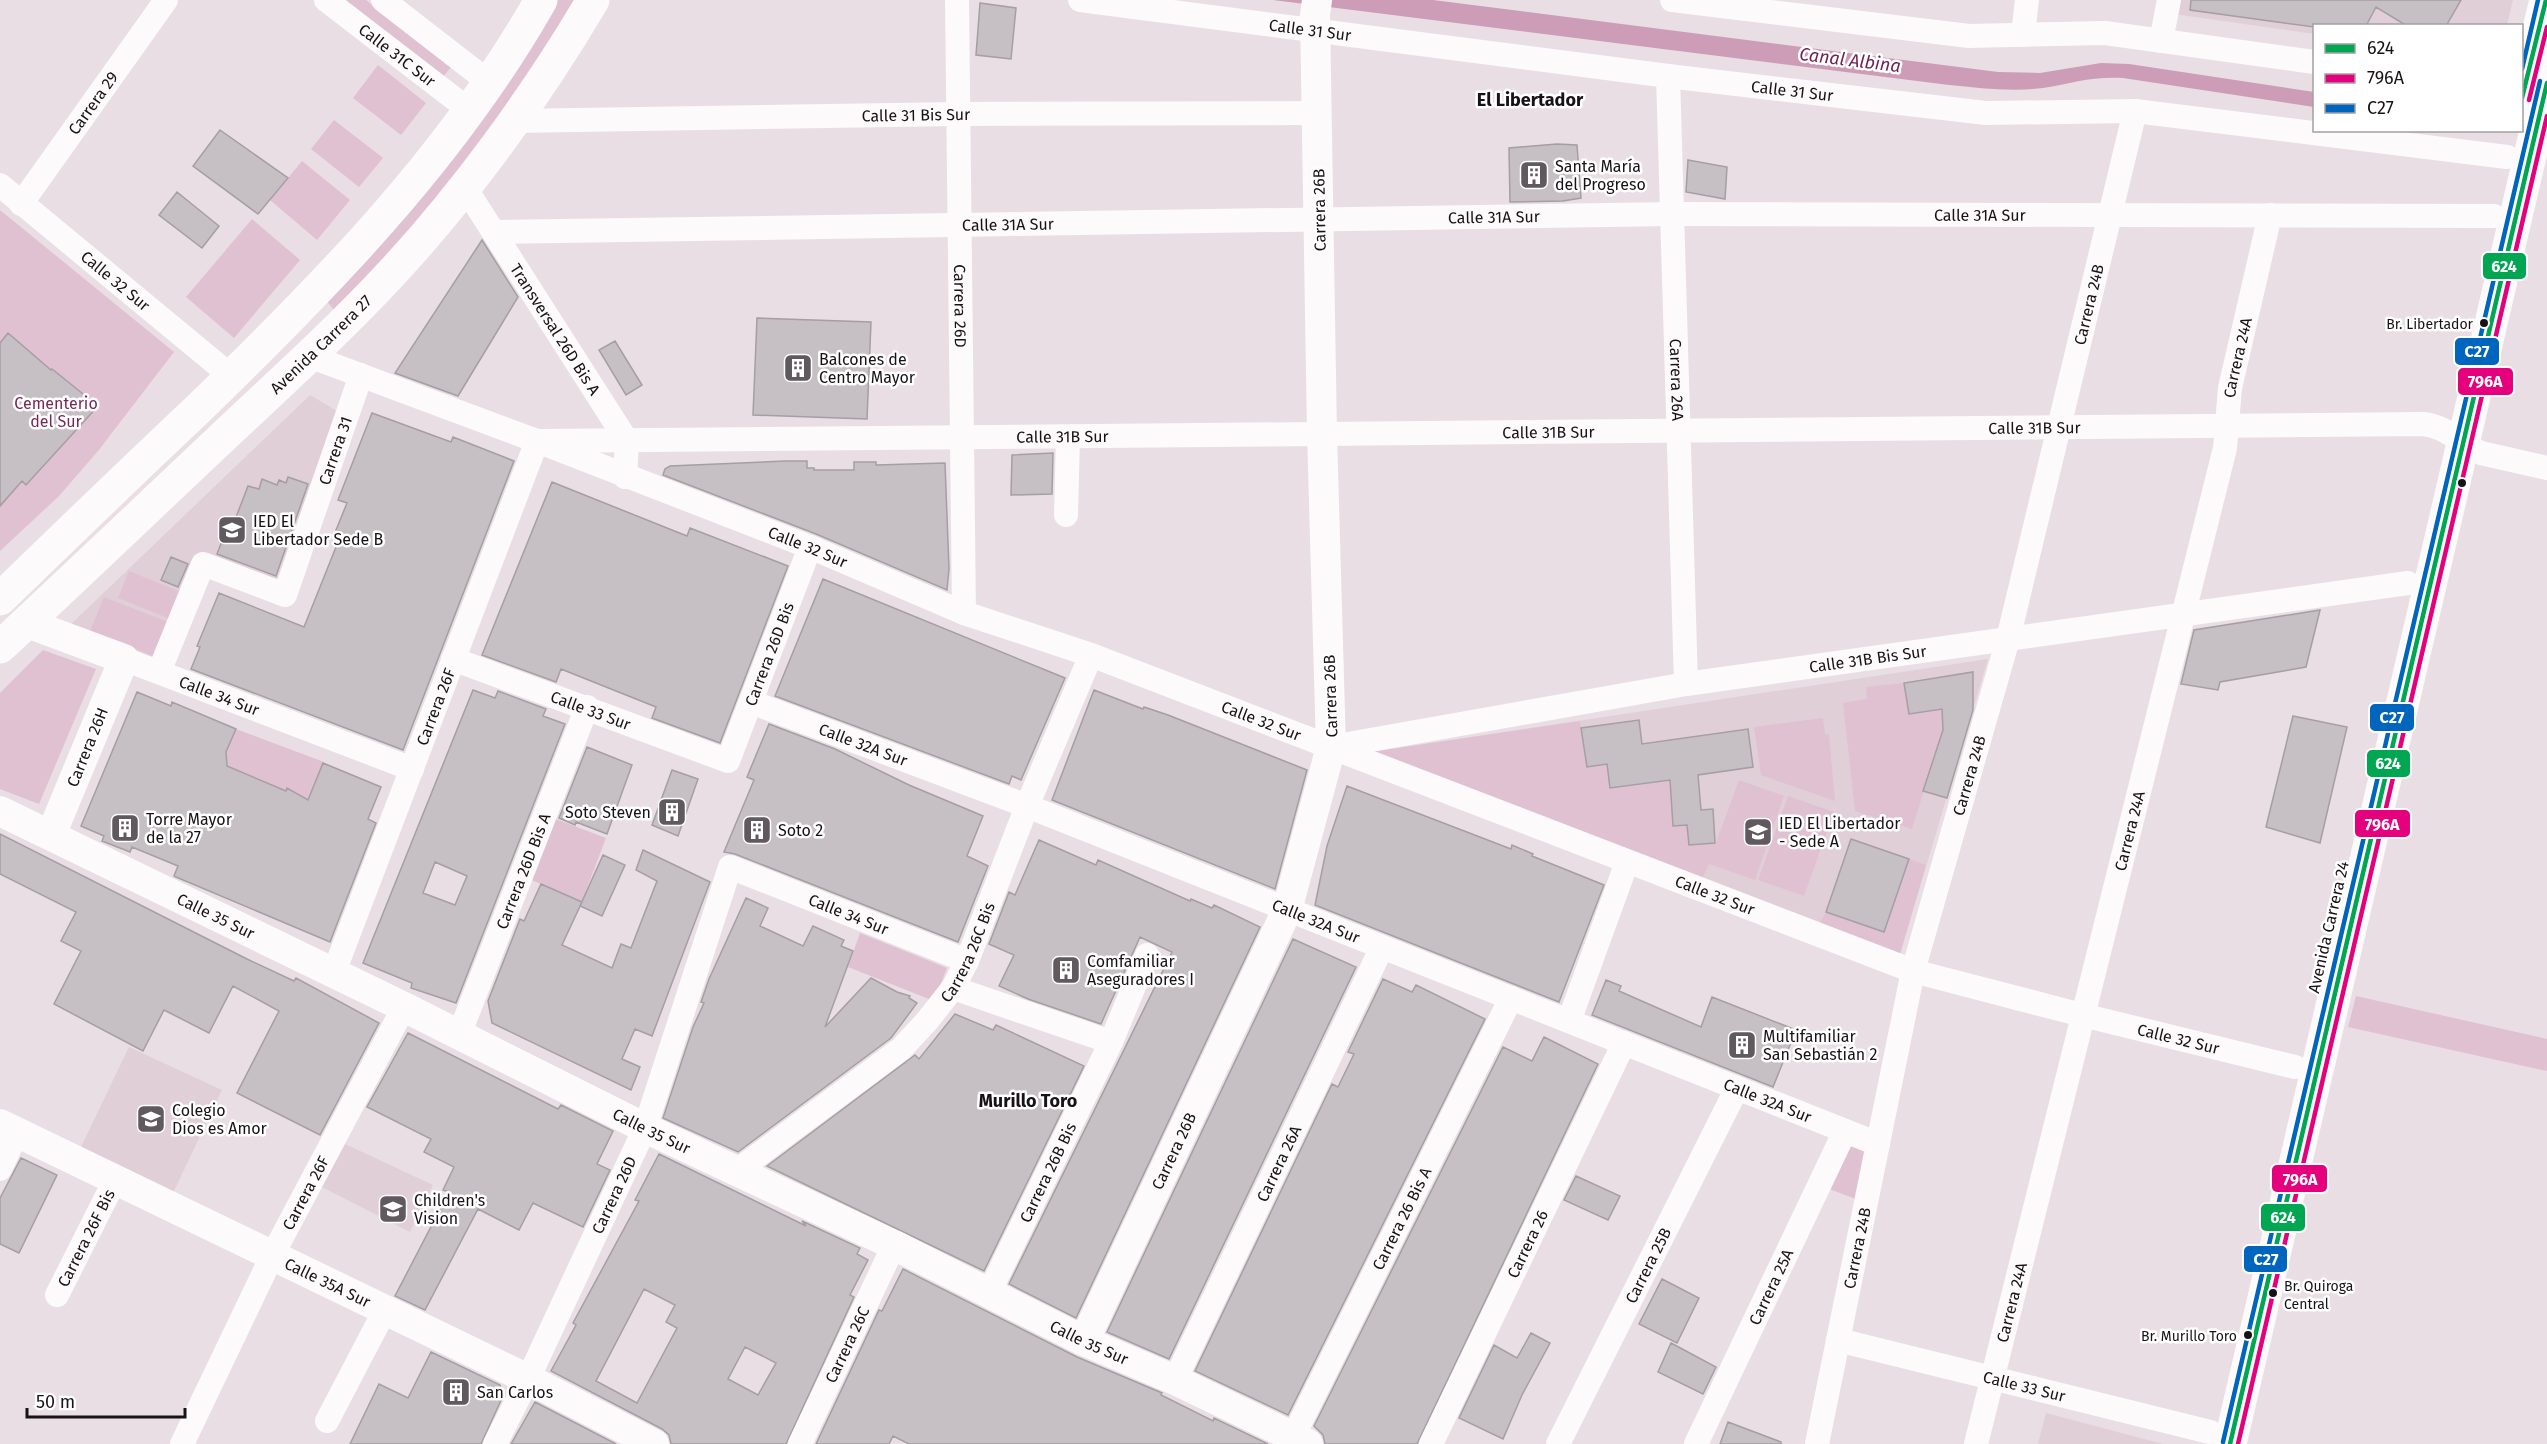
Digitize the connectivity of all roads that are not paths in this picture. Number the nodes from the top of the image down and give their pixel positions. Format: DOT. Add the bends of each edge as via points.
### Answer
graph roads {
  1 [pos="166,0"];
  2 [pos="326,0"];
  3 [pos="382,0"];
  4 [pos="541,0"];
  5 [pos="594,0"];
  6 [pos="957,0"];
  7 [pos="1080,0"];
  8 [pos="1672,0"];
  9 [pos="2027,0"];
  10 [pos="2169,0"];
  11 [pos="2546,0"];
  12 [pos="1316,15"];
  13 [pos="2023,35"];
  14 [pos="2161,41"];
  15 [pos="2313,62"];
  16 [pos="1668,76"];
  17 [pos="490,82"];
  18 [pos="470,110"];
  19 [pos="2134,111"];
  20 [pos="2313,112"];
  21 [pos="1317,113"];
  22 [pos="958,114"];
  23 [pos="2528,114"];
  24 [pos="514,121"];
  25 [pos="2523,129"];
  26 [pos="2522,132"];
  27 [pos="0,185"];
  28 [pos="465,186"];
  29 [pos="21,204"];
  30 [pos="1672,214"];
  31 [pos="2110,215"];
  32 [pos="2270,215"];
  33 [pos="2494,216"];
  34 [pos="1319,220"];
  35 [pos="960,225"];
  36 [pos="495,232"];
  37 [pos="309,356"];
  38 [pos="361,375"];
  39 [pos="231,376"];
  40 [pos="2227,426"];
  41 [pos="2060,427"];
  42 [pos="1678,431"];
  43 [pos="1322,434"];
  44 [pos="2453,435"];
  45 [pos="1068,437"];
  46 [pos="962,438"];
  47 [pos="537,441"];
  48 [pos="627,441"];
  49 [pos="2547,468"];
  50 [pos="626,477"];
  51 [pos="1066,515"];
  52 [pos="810,547"];
  53 [pos="2408,583"];
  54 [pos="0,599"];
  55 [pos="964,613"];
  56 [pos="2183,615"];
  57 [pos="27,622"];
  58 [pos="2008,639"];
  59 [pos="0,647"];
  60 [pos="1091,655"];
  61 [pos="124,659"];
  62 [pos="453,659"];
  63 [pos="159,672"];
  64 [pos="1686,684"];
  65 [pos="752,702"];
  66 [pos="587,707"];
  67 [pos="1332,747"];
  68 [pos="728,761"];
  69 [pos="412,769"];
  70 [pos="1027,806"];
  71 [pos="0,811"];
  72 [pos="51,835"];
  73 [pos="1627,862"];
  74 [pos="730,867"];
  75 [pos="1287,910"];
  76 [pos="1382,947"];
  77 [pos="1147,955"];
  78 [pos="967,961"];
  79 [pos="1913,971"];
  80 [pos="334,972"];
  81 [pos="953,988"];
  82 [pos="1511,998"];
  83 [pos="404,1007"];
  84 [pos="2082,1015"];
  85 [pos="1569,1021"];
  86 [pos="459,1035"];
  87 [pos="1111,1042"];
  88 [pos="1624,1043"];
  89 [pos="2295,1067"];
  90 [pos="1737,1088"];
  91 [pos="645,1128"];
  92 [pos="9,1129"];
  93 [pos="1845,1131"];
  94 [pos="1878,1144"];
  95 [pos="0,1169"];
  96 [pos="738,1170"];
  97 [pos="115,1180"];
  98 [pos="894,1245"];
  99 [pos="272,1256"];
  100 [pos="989,1293"];
  101 [pos="57,1295"];
  102 [pos="385,1310"];
  103 [pos="1838,1340"];
  104 [pos="1084,1341"];
  105 [pos="1992,1378"];
  106 [pos="528,1379"];
  107 [pos="1175,1380"];
  108 [pos="327,1421"];
  109 [pos="2216,1440"];
  110 [pos="1300,1441"];
  111 [pos="182,1444"];
  112 [pos="495,1444"];
  113 [pos="654,1444"];
  114 [pos="800,1444"];
  115 [pos="1431,1444"];
  116 [pos="1558,1444"];
  117 [pos="1696,1444"];
  118 [pos="1816,1444"];
  119 [pos="1976,1444"];
  1 -- 29 [label="street, Carrera 29"];
  2 -- 18 [label="street, Calle 31C Sur"];
  3 -- 17 [label="street, Calle 31C Sur"];
  4 -- 17 [label="main road"];
  5 -- 24 [label="main road, Avenida Carrera 27"];
  6 -- 22 [label="street, Carrera 26D"];
  7 -- 12 [label="street, Calle 31 Sur"];
  8 -- 13 [label="street" via="1969,36"];
  9 -- 13 [label="street"];
  10 -- 14 [label="street"];
  11 -- 23 [label="main road, Avenida Carrera 24"];
  12 -- 16 [label="street, Calle 31 Sur"];
  12 -- 21 [label="street, Carrera 26B"];
  13 -- 14 [label="street" via="2083,32"];
  14 -- 15 [label="street"];
  16 -- 19 [label="street, Calle 31 Sur" via="1986,113"];
  16 -- 30 [label="street, Carrera 26A"];
  17 -- 18 [label="main road"];
  18 -- 39 [label="main road" via="386,215"];
  19 -- 20 [label="street, Calle 31 Sur"];
  19 -- 31 [label="street, Carrera 24B"];
  21 -- 22 [label="street, Calle 31 Bis Sur"];
  21 -- 34 [label="street, Carrera 26B"];
  22 -- 24 [label="street, Calle 31 Bis Sur"];
  22 -- 35 [label="street, Carrera 26D"];
  23 -- 25 [label="main road, Avenida Carrera 24"];
  23 -- 44 [label="main road, Avenida Carrera 24"];
  24 -- 28 [label="main road, Avenida Carrera 27"];
  26 -- 33 [label="main road, Avenida Carrera 24"];
  27 -- 29 [label="street, Calle 32 Sur"];
  28 -- 36 [label="street, Transversal 26D Bis A"];
  28 -- 37 [label="main road, Avenida Carrera 27" via="388,277"];
  29 -- 39 [label="street, Calle 32 Sur"];
  30 -- 31 [label="street, Calle 31A Sur"];
  30 -- 34 [label="street, Calle 31A Sur"];
  30 -- 42 [label="street, Carrera 26A"];
  31 -- 32 [label="street, Calle 31A Sur"];
  31 -- 41 [label="street, Carrera 24B"];
  32 -- 33 [label="street, Calle 31A Sur"];
  32 -- 40 [label="street, Carrera 24A" via="2230,388"];
  33 -- 44 [label="main road, Avenida Carrera 24"];
  34 -- 35 [label="street, Calle 31A Sur"];
  34 -- 43 [label="street, Carrera 26B"];
  35 -- 36 [label="street, Calle 31A Sur"];
  35 -- 46 [label="street, Carrera 26D"];
  36 -- 48 [label="street, Transversal 26D Bis A"];
  37 -- 38 [label="street, Calle 32 Sur"];
  37 -- 57 [label="main road, Avenida Carrera 27"];
  38 -- 47 [label="street, Calle 32 Sur"];
  38 -- 63 [label="street, Carrera 31" via="285,595 203,564"];
  39 -- 54 [label="main road"];
  40 -- 41 [label="street, Calle 31B Sur"];
  40 -- 44 [label="street, Calle 31B Sur" via="2423,424"];
  40 -- 56 [label="street, Carrera 24A" via="2225,448"];
  41 -- 42 [label="street, Calle 31B Sur"];
  41 -- 58 [label="street, Carrera 24B"];
  42 -- 43 [label="street, Calle 31B Sur"];
  42 -- 64 [label="street, Carrera 26A"];
  43 -- 45 [label="street, Calle 31B Sur"];
  43 -- 67 [label="street, Carrera 26B"];
  44 -- 49 [label="street, Calle 31B Sur" via="2481,453"];
  44 -- 53 [label="main road, Avenida Carrera 24"];
  44 -- 109 [label="main road, Avenida Carrera 24"];
  45 -- 46 [label="street, Calle 31B Sur"];
  45 -- 51 [label="street"];
  46 -- 48 [label="street, Calle 31B Sur"];
  46 -- 55 [label="street, Carrera 26D"];
  47 -- 48 [label="street, Calle 31B Sur"];
  47 -- 50 [label="street, Calle 32 Sur"];
  47 -- 62 [label="street, Carrera 26F"];
  48 -- 50 [label="street"];
  50 -- 52 [label="street, Calle 32 Sur"];
  52 -- 55 [label="street, Calle 32 Sur"];
  52 -- 65 [label="street, Carrera 26D Bis"];
  53 -- 56 [label="street, Calle 31B Bis Sur"];
  53 -- 89 [label="main road, Avenida Carrera 24"];
  55 -- 60 [label="street, Calle 32 Sur"];
  56 -- 58 [label="street, Calle 31B Bis Sur"];
  56 -- 84 [label="street, Carrera 24A"];
  57 -- 59 [label="main road, Avenida Carrera 27"];
  57 -- 61 [label="street, Calle 34 Sur"];
  58 -- 64 [label="street, Calle 31B Bis Sur"];
  58 -- 79 [label="street, Carrera 24B"];
  60 -- 67 [label="street, Calle 32 Sur"];
  60 -- 70 [label="street, Carrera 26C Bis"];
  61 -- 63 [label="street, Calle 34 Sur"];
  61 -- 72 [label="street, Carrera 26H"];
  62 -- 66 [label="street, Calle 33 Sur"];
  62 -- 69 [label="street, Carrera 26F"];
  63 -- 69 [label="street, Calle 34 Sur"];
  64 -- 67 [label="street, Calle 31B Bis Sur"];
  65 -- 68 [label="street, Carrera 26D Bis"];
  65 -- 70 [label="street, Calle 32A Sur"];
  66 -- 68 [label="street, Calle 33 Sur"];
  66 -- 86 [label="street, Carrera 26D Bis A"];
  67 -- 73 [label="street, Calle 32 Sur"];
  67 -- 75 [label="street, Carrera 26B"];
  69 -- 80 [label="street, Carrera 26F"];
  70 -- 75 [label="street, Calle 32A Sur"];
  70 -- 78 [label="street, Carrera 26C Bis"];
  71 -- 72 [label="street, Calle 35 Sur"];
  72 -- 80 [label="street, Calle 35 Sur"];
  73 -- 79 [label="street, Calle 32 Sur"];
  73 -- 85 [label="street"];
  74 -- 78 [label="street, Calle 34 Sur"];
  74 -- 91 [label="street, Carrera 26D"];
  75 -- 76 [label="street, Calle 32A Sur"];
  75 -- 104 [label="street, Carrera 26B"];
  76 -- 82 [label="street, Calle 32A Sur"];
  76 -- 107 [label="street, Carrera 26A"];
  77 -- 87 [label="street, Carrera 26B Bis"];
  78 -- 81 [label="street, Carrera 26C Bis"];
  79 -- 84 [label="street, Calle 32 Sur"];
  79 -- 94 [label="street, Carrera 24B"];
  80 -- 83 [label="street, Calle 35 Sur"];
  81 -- 87 [label="street"];
  81 -- 96 [label="street, Carrera 26C Bis" via="901,1049"];
  82 -- 85 [label="street, Calle 32A Sur"];
  82 -- 110 [label="street, Carrera 26 Bis A"];
  83 -- 86 [label="street, Calle 35 Sur"];
  83 -- 99 [label="street, Carrera 26F"];
  84 -- 89 [label="street, Calle 32 Sur"];
  84 -- 105 [label="street, Carrera 24A"];
  85 -- 88 [label="street, Calle 32A Sur"];
  86 -- 91 [label="street, Calle 35 Sur"];
  87 -- 100 [label="street, Carrera 26B Bis"];
  88 -- 90 [label="street, Calle 32A Sur"];
  88 -- 115 [label="street, Carrera 26"];
  89 -- 109 [label="main road, Avenida Carrera 24"];
  90 -- 93 [label="street, Calle 32A Sur"];
  90 -- 116 [label="street, Carrera 25B"];
  91 -- 96 [label="street, Calle 35 Sur"];
  91 -- 106 [label="street, Carrera 26D"];
  92 -- 95 [label="street"];
  92 -- 97 [label="street, Calle 35A Sur"];
  93 -- 94 [label="street, Calle 32A Sur"];
  93 -- 117 [label="street, Carrera 25A"];
  94 -- 103 [label="street, Carrera 24B"];
  96 -- 98 [label="street, Calle 35 Sur"];
  97 -- 99 [label="street, Calle 35A Sur"];
  97 -- 101 [label="street, Carrera 26F Bis"];
  98 -- 100 [label="street, Calle 35 Sur"];
  98 -- 114 [label="street, Carrera 26C"];
  99 -- 102 [label="street, Calle 35A Sur"];
  99 -- 111 [label="street, Carrera 26F"];
  100 -- 104 [label="street, Calle 35 Sur"];
  102 -- 106 [label="street, Calle 35A Sur"];
  102 -- 108 [label="street"];
  103 -- 105 [label="street, Calle 33 Sur"];
  103 -- 118 [label="street, Carrera 24B"];
  104 -- 107 [label="street, Calle 35 Sur"];
  105 -- 109 [label="street, Calle 33 Sur"];
  105 -- 119 [label="street, Carrera 24A"];
  106 -- 112 [label="street, Carrera 26D"];
  106 -- 113 [label="street, Calle 35A Sur"];
  107 -- 110 [label="street, Calle 35 Sur"];
}
